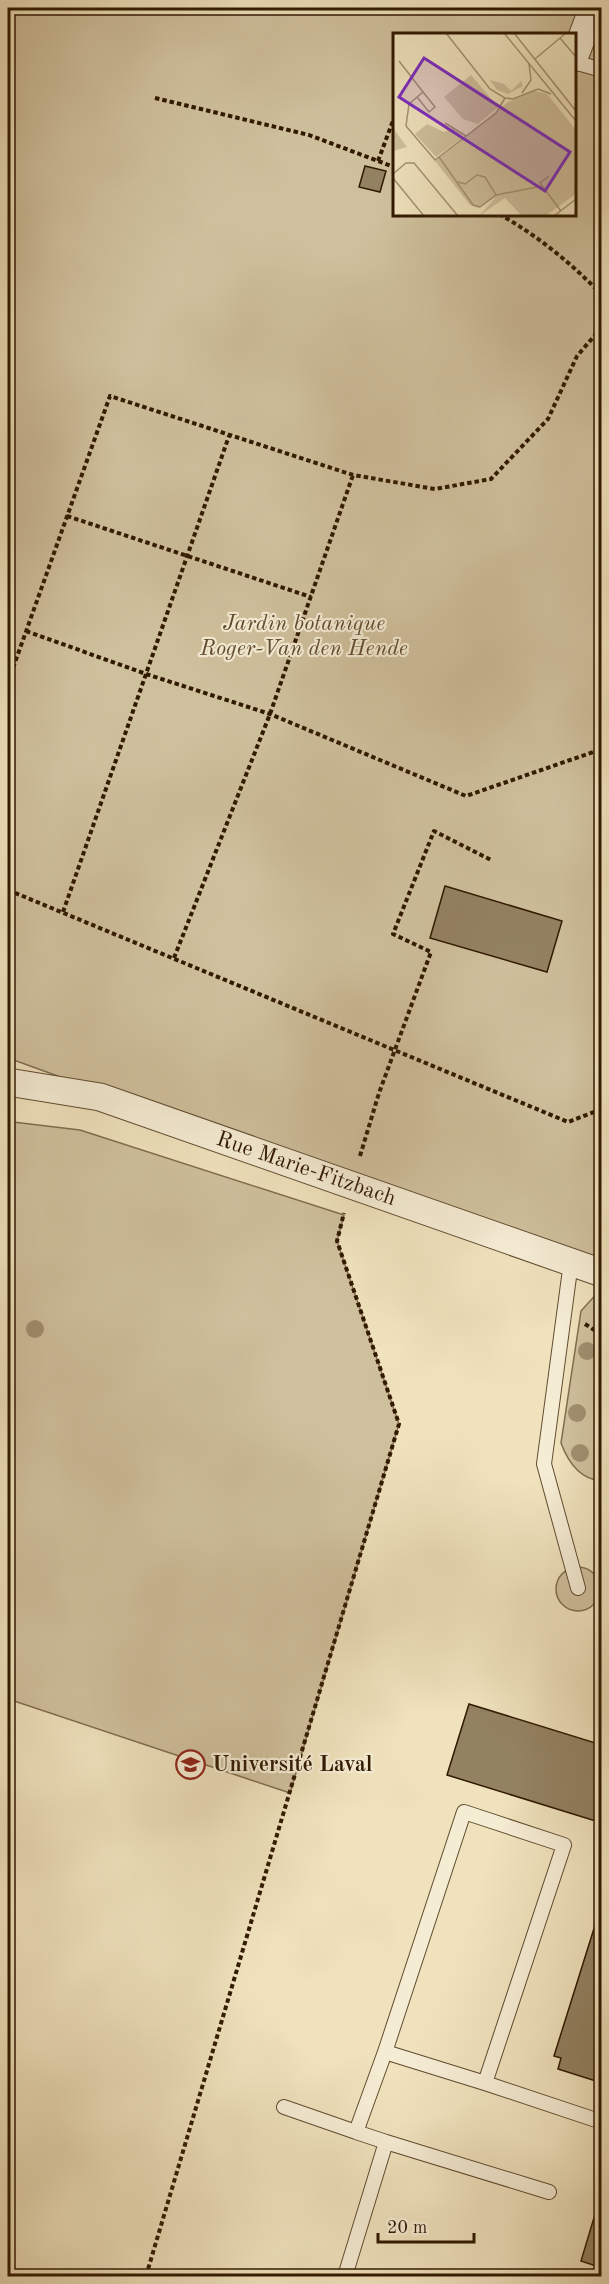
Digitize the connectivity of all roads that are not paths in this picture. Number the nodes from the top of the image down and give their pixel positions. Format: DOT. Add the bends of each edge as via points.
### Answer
graph roads {
  1 [pos="593,8"];
  2 [pos="576,55"];
  3 [pos="576,61"];
  4 [pos="602,70"];
  5 [pos="8,1082"];
  6 [pos="571,1262"];
  7 [pos="602,1273"];
  8 [pos="578,1588"];
  9 [pos="386,2052"];
  10 [pos="485,2083"];
  11 [pos="284,2107"];
  12 [pos="602,2122"];
  13 [pos="356,2132"];
  14 [pos="386,2142"];
  15 [pos="549,2192"];
  16 [pos="345,2277"];
  1 -- 2 [label="street"];
  3 -- 4 [label="lane"];
  5 -- 6 [label="street, Rue Marie-Fitzbach" via="100,1097"];
  6 -- 7 [label="street, Rue Marie-Fitzbach"];
  6 -- 8 [label="lane" via="544,1464"];
  9 -- 10 [label="lane"];
  9 -- 10 [label="lane" via="464,1812 564,1845"];
  9 -- 13 [label="lane"];
  10 -- 12 [label="lane"];
  11 -- 13 [label="lane"];
  13 -- 14 [label="lane"];
  14 -- 15 [label="lane"];
  14 -- 16 [label="lane"];
}
